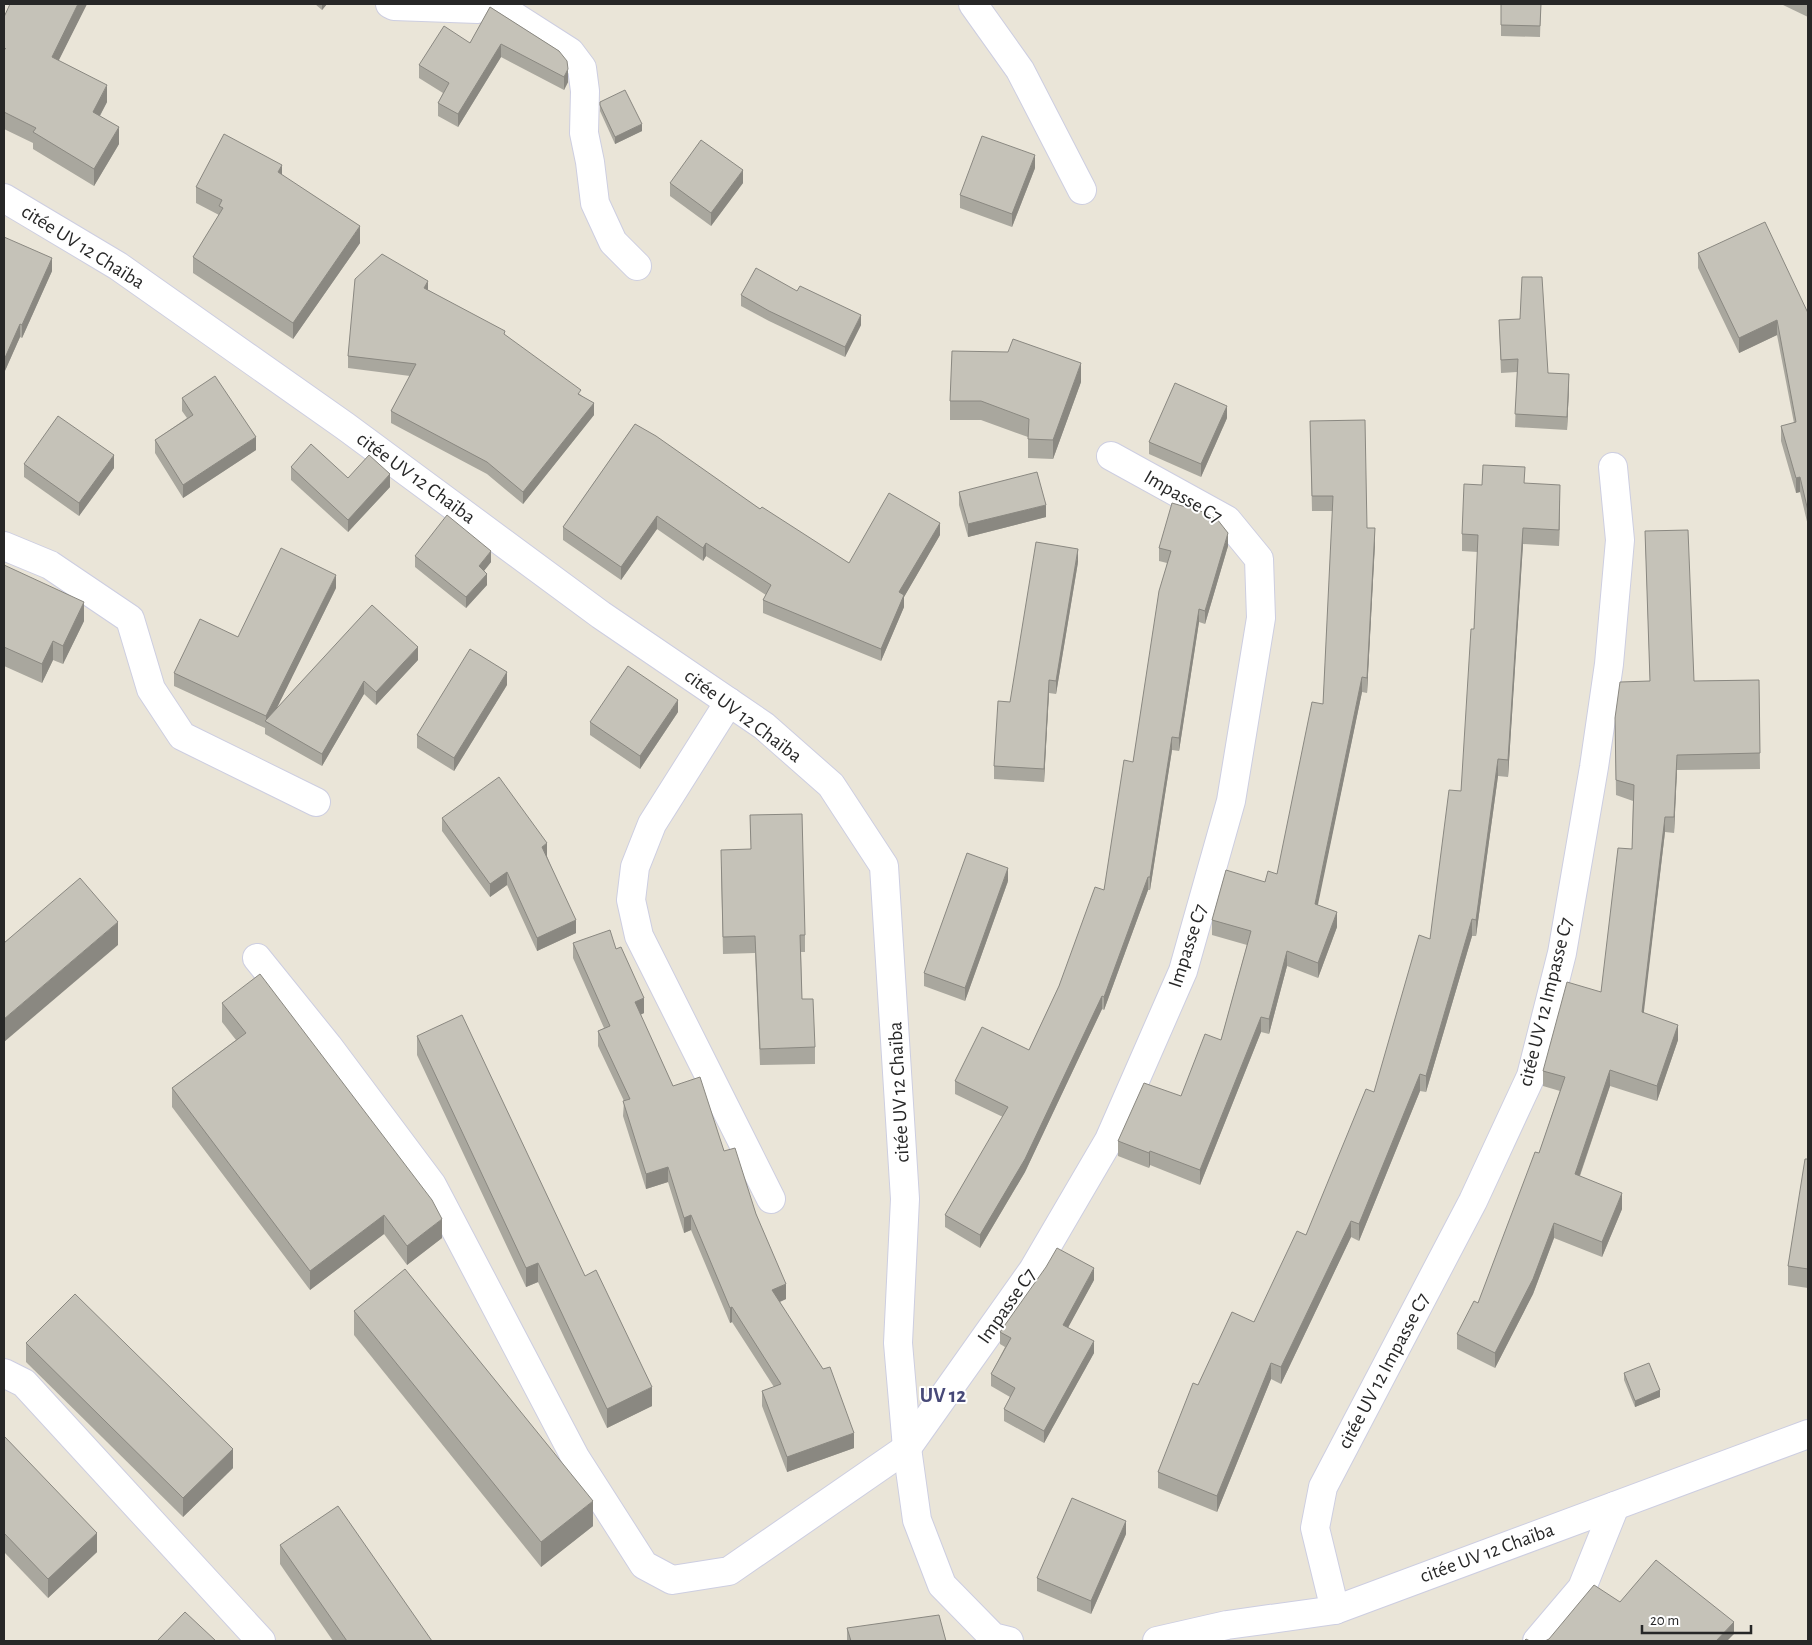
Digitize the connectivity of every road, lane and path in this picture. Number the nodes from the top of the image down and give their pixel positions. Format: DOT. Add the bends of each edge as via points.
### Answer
graph roads {
  1 [pos="390,4"];
  2 [pos="486,4"];
  3 [pos="495,4"];
  4 [pos="972,4"];
  5 [pos="1082,190"];
  6 [pos="4,198"];
  7 [pos="636,266"];
  8 [pos="1111,456"];
  9 [pos="1612,467"];
  10 [pos="4,546"];
  11 [pos="729,702"];
  12 [pos="316,802"];
  13 [pos="257,958"];
  14 [pos="771,1199"];
  15 [pos="4,1373"];
  16 [pos="1808,1434"];
  17 [pos="907,1448"];
  18 [pos="1616,1506"];
  19 [pos="1335,1610"];
  20 [pos="261,1641"];
  21 [pos="1009,1641"];
  22 [pos="1157,1641"];
  23 [pos="1537,1641"];
  1 -- 2 [label="street" via="478,8"];
  3 -- 7 [label="street" via="570,52 582,68 584,133 594,203 613,242"];
  4 -- 5 [label="street" via="1020,70"];
  6 -- 11 [label="street, citée UV 12 Chaïba" via="126,272 345,426 601,615"];
  8 -- 17 [label="street, Impasse C7" via="1227,520 1259,560 1261,618 1231,801 1183,971 1109,1140 1033,1270"];
  9 -- 19 [label="street, citée UV 12 Impasse C7" via="1620,540 1609,664 1562,952 1531,1076 1473,1201 1323,1487 1315,1528"];
  10 -- 12 [label="street" via="50,565 130,619 151,689 182,736"];
  11 -- 14 [label="street" via="652,824 635,867 631,900 639,936"];
  11 -- 17 [label="street, citée UV 12 Chaïba" via="764,726 831,784 884,866 905,1199 898,1343"];
  13 -- 17 [label="street" via="328,1046 432,1185 575,1457 644,1565 672,1580 729,1571"];
  15 -- 20 [label="street" via="24,1384"];
  16 -- 18 [label="street, citée UV 12 Chaïba"];
  17 -- 21 [label="street, citée UV 12 Chaïba" via="917,1520 942,1585 993,1637"];
  18 -- 19 [label="street, citée UV 12 Chaïba"];
  18 -- 23 [label="street" via="1582,1588"];
  19 -- 22 [label="street, citée UV 12 Chaïba" via="1227,1625"];
}
